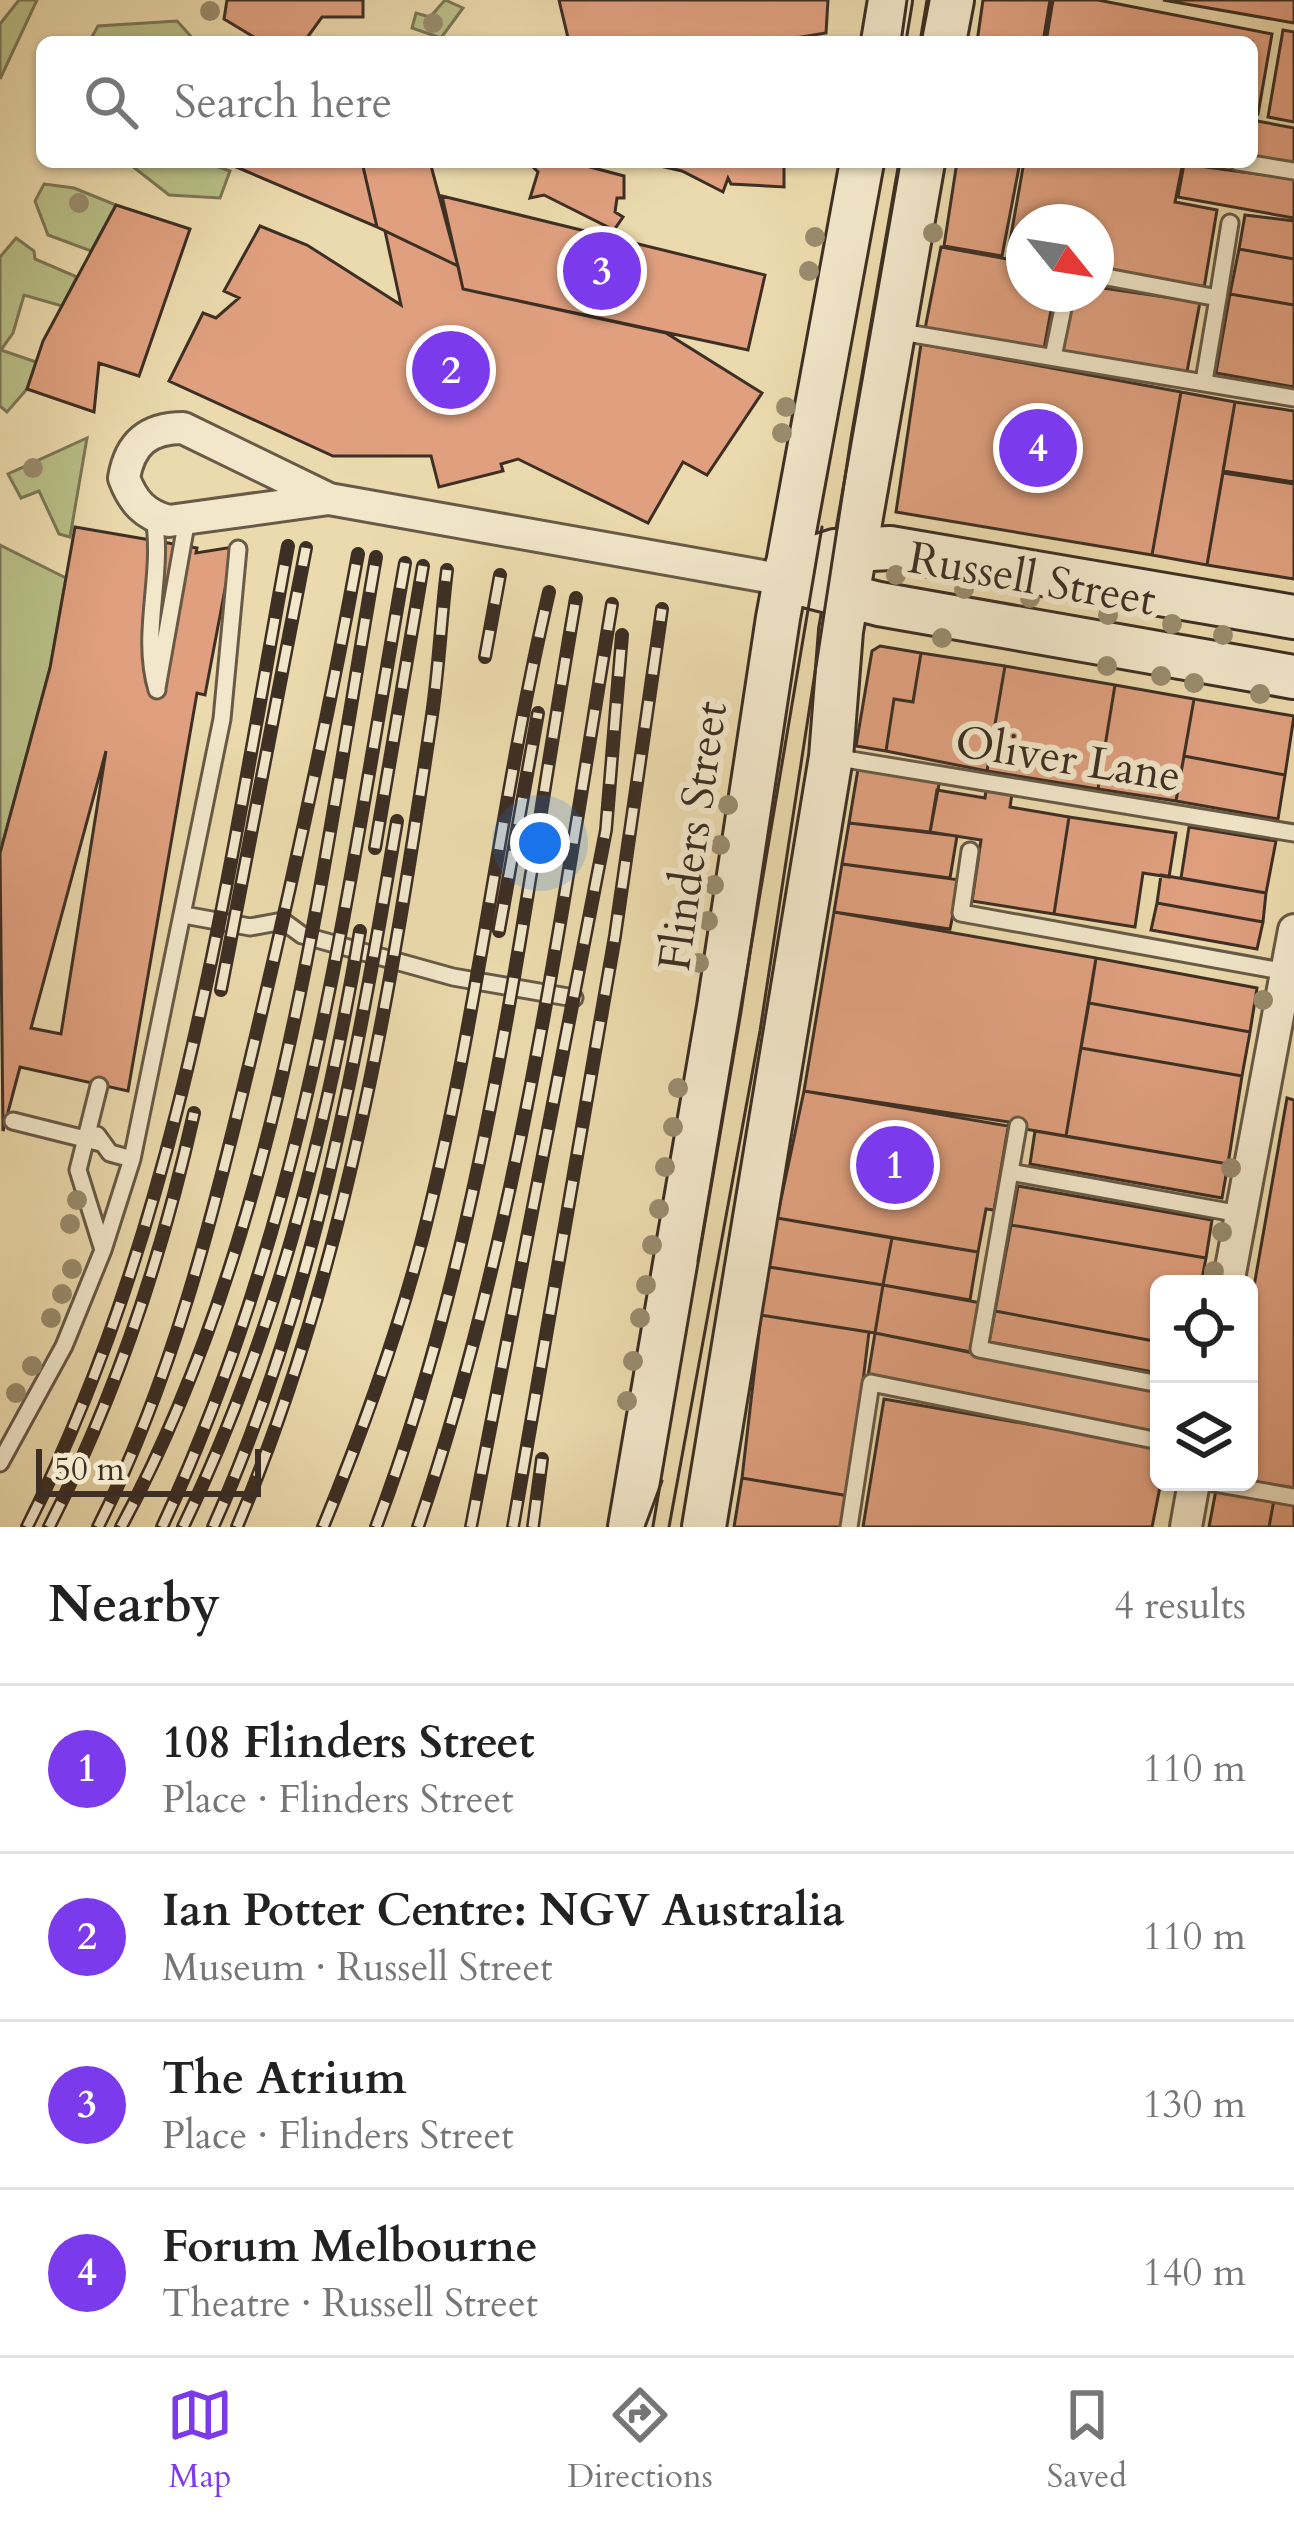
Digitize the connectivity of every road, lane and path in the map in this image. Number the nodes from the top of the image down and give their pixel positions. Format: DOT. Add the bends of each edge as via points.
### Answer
graph roads {
  1 [pos="890,0"];
  2 [pos="952,0"];
  3 [pos="884,36"];
  4 [pos="945,36"];
  5 [pos="1258,165"];
  6 [pos="861,168"];
  7 [pos="922,168"];
  8 [pos="1294,171"];
  9 [pos="1230,223"];
  10 [pos="1114,278"];
  11 [pos="1218,298"];
  12 [pos="1062,312"];
  13 [pos="893,331"];
  14 [pos="1053,357"];
  15 [pos="1204,381"];
  16 [pos="1294,398"];
  17 [pos="329,499"];
  18 [pos="154,517"];
  19 [pos="187,519"];
  20 [pos="238,549"];
  21 [pos="855,549"];
  22 [pos="931,555"];
  23 [pos="776,572"];
  24 [pos="848,596"];
  25 [pos="1211,602"];
  26 [pos="922,611"];
  27 [pos="1294,616"];
  28 [pos="1202,661"];
  29 [pos="1294,677"];
  30 [pos="830,757"];
  31 [pos="1294,833"];
  32 [pos="970,851"];
  33 [pos="184,915"];
  34 [pos="1294,930"];
  35 [pos="1291,972"];
  36 [pos="574,998"];
  37 [pos="99,1086"];
  38 [pos="13,1121"];
  39 [pos="1018,1126"];
  40 [pos="93,1141"];
  41 [pos="132,1159"];
  42 [pos="1010,1172"];
  43 [pos="1240,1214"];
  44 [pos="103,1250"];
  45 [pos="1230,1275"];
  46 [pos="1154,1383"];
  47 [pos="1150,1439"];
  48 [pos="0,1463"];
  49 [pos="1192,1491"];
  50 [pos="1258,1491"];
  51 [pos="1294,1497"];
  52 [pos="630,1527"];
  53 [pos="704,1527"];
  54 [pos="850,1527"];
  55 [pos="1186,1527"];
  1 -- 3 [label="main road"];
  2 -- 4 [label="main road"];
  5 -- 8 [label="lane"];
  6 -- 23 [label="main road, Flinders Street"];
  7 -- 13 [label="main road"];
  9 -- 11 [label="lane"];
  10 -- 11 [label="lane"];
  11 -- 15 [label="lane"];
  12 -- 14 [label="lane"];
  13 -- 14 [label="lane"];
  13 -- 21 [label="main road"];
  14 -- 15 [label="lane"];
  15 -- 16 [label="lane"];
  17 -- 18 [label="street, Russell Street" via="183,428 158,428 138,441 124,478 131,498"];
  17 -- 19 [label="street, Russell Street"];
  17 -- 23 [label="street, Russell Street"];
  18 -- 19 [label="street, Russell Street"];
  18 -- 19 [label="lane" via="159,555 147,650 157,690"];
  20 -- 33 [label="lane" via="226,691"];
  21 -- 22 [label="main road, Russell Street"];
  21 -- 23 [label="main road, Russell Street"];
  21 -- 24 [label="main road"];
  22 -- 25 [label="main road, Russell Street"];
  22 -- 26 [label="main road"];
  23 -- 24 [label="main road, Russell Street"];
  23 -- 52 [label="main road, Flinders Street"];
  24 -- 26 [label="main road, Russell Street"];
  24 -- 30 [label="main road"];
  25 -- 27 [label="main road, Russell Street"];
  25 -- 28 [label="main road"];
  26 -- 28 [label="main road, Russell Street"];
  28 -- 29 [label="main road, Russell Street"];
  30 -- 31 [label="lane, Oliver Lane"];
  30 -- 53 [label="main road"];
  32 -- 35 [label="lane" via="961,913"];
  33 -- 36 [label="lane" via="250,927 283,921 302,935 453,977"];
  33 -- 41 [label="lane"];
  34 -- 35 [label="street"];
  35 -- 43 [label="street"];
  37 -- 40 [label="lane"];
  38 -- 40 [label="lane"];
  39 -- 42 [label="lane"];
  40 -- 41 [label="lane"];
  40 -- 44 [label="lane" via="79,1178"];
  41 -- 44 [label="lane"];
  42 -- 43 [label="lane"];
  42 -- 46 [label="lane" via="979,1349"];
  43 -- 45 [label="street"];
  44 -- 48 [label="lane" via="46,1382"];
  47 -- 54 [label="lane" via="872,1383"];
  49 -- 55 [label="street"];
  50 -- 51 [label="lane"];
}
